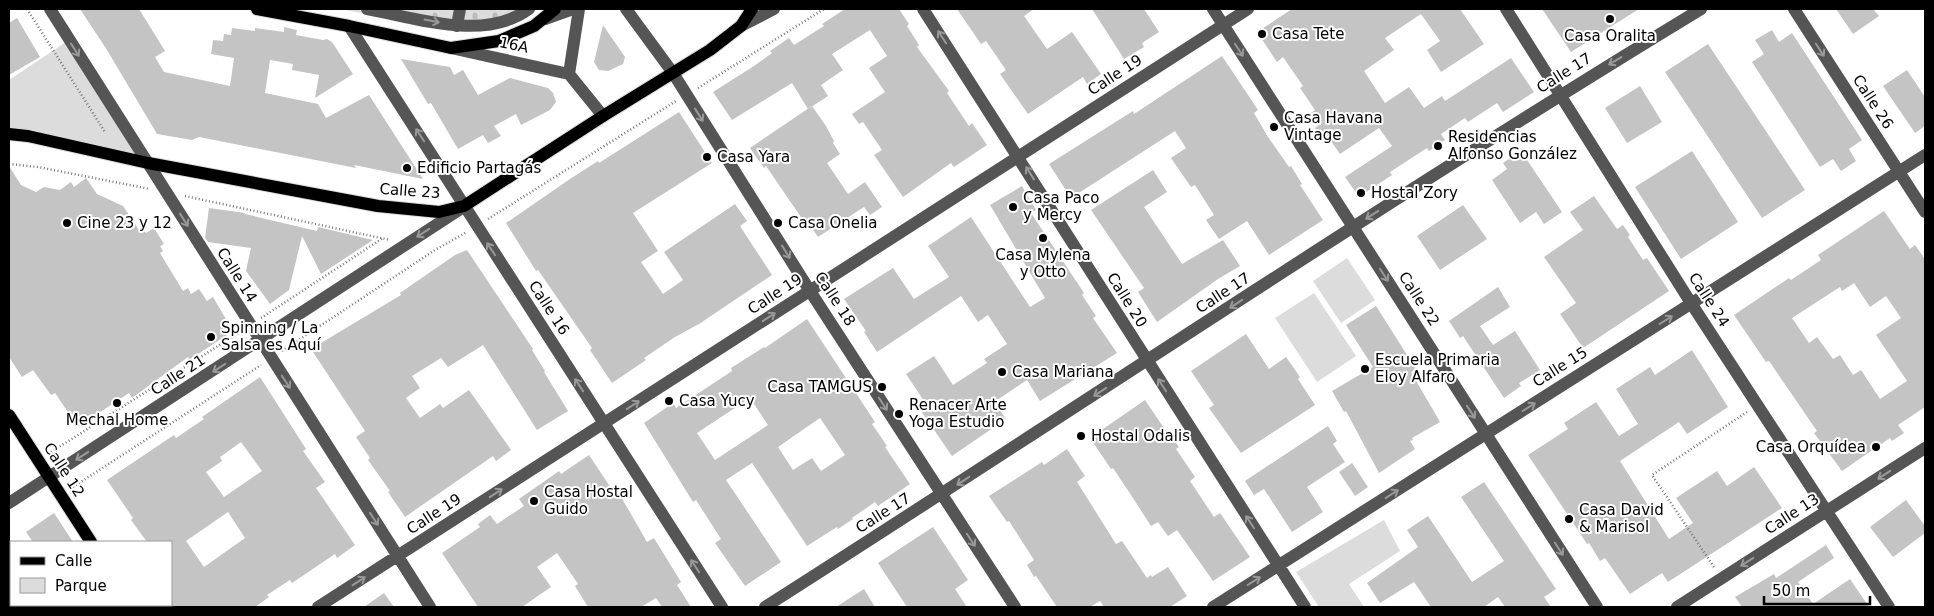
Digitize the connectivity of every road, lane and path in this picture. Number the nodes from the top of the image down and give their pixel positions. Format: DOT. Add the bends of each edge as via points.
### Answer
graph roads {
  1 [pos="27,9"];
  2 [pos="50,9"];
  3 [pos="257,9"];
  4 [pos="367,9"];
  5 [pos="460,9"];
  6 [pos="529,9"];
  7 [pos="555,9"];
  8 [pos="573,9"];
  9 [pos="578,9"];
  10 [pos="752,9"];
  11 [pos="774,9"];
  12 [pos="824,9"];
  13 [pos="923,9"];
  14 [pos="1214,9"];
  15 [pos="1248,9"];
  16 [pos="1506,9"];
  17 [pos="1701,9"];
  18 [pos="1794,9"];
  19 [pos="626,10"];
  20 [pos="539,22"];
  21 [pos="1223,25"];
  22 [pos="349,26"];
  23 [pos="457,26"];
  24 [pos="741,26"];
  25 [pos="451,48"];
  26 [pos="569,74"];
  27 [pos="673,74"];
  28 [pos="1560,94"];
  29 [pos="686,95"];
  30 [pos="603,116"];
  31 [pos="105,132"];
  32 [pos="9,134"];
  33 [pos="1925,155"];
  34 [pos="1019,156"];
  35 [pos="148,163"];
  36 [pos="9,164"];
  37 [pos="1899,172"];
  38 [pos="166,192"];
  39 [pos="464,206"];
  40 [pos="1925,212"];
  41 [pos="477,226"];
  42 [pos="1353,227"];
  43 [pos="383,238"];
  44 [pos="408,243"];
  45 [pos="810,291"];
  46 [pos="1692,304"];
  47 [pos="250,326"];
  48 [pos="260,341"];
  49 [pos="271,358"];
  50 [pos="1147,362"];
  51 [pos="1757,405"];
  52 [pos="9,415"];
  53 [pos="604,424"];
  54 [pos="1486,434"];
  55 [pos="1925,448"];
  56 [pos="38,460"];
  57 [pos="49,477"];
  58 [pos="942,495"];
  59 [pos="60,496"];
  60 [pos="9,503"];
  61 [pos="1828,511"];
  62 [pos="90,541"];
  63 [pos="398,556"];
  64 [pos="1279,566"];
  65 [pos="1722,579"];
  66 [pos="318,607"];
  67 [pos="430,607"];
  68 [pos="722,607"];
  69 [pos="765,607"];
  70 [pos="1015,607"];
  71 [pos="1213,607"];
  72 [pos="1305,607"];
  73 [pos="1597,607"];
  74 [pos="1677,607"];
  75 [pos="1889,607"];
  1 -- 31 [label="path"];
  2 -- 35 [label="street, Calle 14, one-way"];
  3 -- 22 [label="main road"];
  4 -- 23 [label="street, one-way"];
  5 -- 23 [label="street"];
  6 -- 23 [label="street" via="493,23"];
  7 -- 20 [label="main road"];
  8 -- 20 [label="street"];
  9 -- 26 [label="street"];
  10 -- 24 [label="main road, Calle 23"];
  11 -- 24 [label="street"];
  12 -- 29 [label="path"];
  34 -- 13 [label="street, Calle 20, one-way"];
  14 -- 21 [label="street, Calle 22"];
  15 -- 21 [label="street, Calle 19"];
  16 -- 28 [label="street, Calle 24"];
  17 -- 28 [label="street, Calle 17, one-way"];
  18 -- 37 [label="street, Calle 26, one-way"];
  19 -- 27 [label="street, Calle 18"];
  20 -- 25 [label="main road" via="499,41"];
  21 -- 34 [label="street, Calle 19"];
  21 -- 42 [label="street, Calle 22, one-way"];
  22 -- 25 [label="main road"];
  39 -- 22 [label="street, Calle 16, one-way"];
  24 -- 27 [label="main road, Calle 23"];
  25 -- 26 [label="street, 16A"];
  26 -- 30 [label="street"];
  27 -- 29 [label="street, Calle 18"];
  27 -- 30 [label="main road, Calle 23"];
  28 -- 42 [label="street, Calle 17, one-way"];
  28 -- 46 [label="street, Calle 24"];
  29 -- 41 [label="path"];
  29 -- 45 [label="street, Calle 18, one-way"];
  30 -- 39 [label="main road, Calle 23"];
  32 -- 35 [label="main road, Calle 23"];
  33 -- 37 [label="street, Calle 15"];
  34 -- 45 [label="street, Calle 19"];
  50 -- 34 [label="street, Calle 20, one-way"];
  35 -- 38 [label="street, Calle 14"];
  35 -- 39 [label="main road, Calle 23" via="378,206 439,212"];
  36 -- 38 [label="path"];
  37 -- 40 [label="street, Calle 26"];
  37 -- 46 [label="street, Calle 15"];
  38 -- 43 [label="path"];
  38 -- 47 [label="street, Calle 14, one-way"];
  39 -- 41 [label="street, Calle 16"];
  39 -- 44 [label="street, Calle 21, one-way"];
  41 -- 49 [label="path"];
  53 -- 41 [label="street, Calle 16, one-way"];
  42 -- 50 [label="street, Calle 17, one-way"];
  42 -- 54 [label="street, Calle 22, one-way"];
  43 -- 44 [label="path"];
  43 -- 47 [label="path"];
  44 -- 48 [label="street, Calle 21"];
  53 -- 45 [label="street, Calle 19, one-way"];
  45 -- 58 [label="street, Calle 18, one-way"];
  46 -- 51 [label="street, Calle 24"];
  54 -- 46 [label="street, Calle 15, one-way"];
  47 -- 48 [label="street, Calle 14"];
  47 -- 56 [label="path"];
  48 -- 49 [label="street, Calle 14"];
  48 -- 57 [label="street, Calle 21, one-way"];
  49 -- 59 [label="path"];
  49 -- 63 [label="street, Calle 14, one-way"];
  50 -- 58 [label="street, Calle 17, one-way"];
  64 -- 50 [label="street, Calle 20, one-way"];
  51 -- 61 [label="street, Calle 24"];
  51 -- 65 [label="path" via="1652,476"];
  52 -- 56 [label="main road, Calle 12"];
  63 -- 53 [label="street, Calle 19, one-way"];
  68 -- 53 [label="street, Calle 16, one-way"];
  64 -- 54 [label="street, Calle 15, one-way"];
  54 -- 73 [label="street, Calle 22, one-way"];
  55 -- 61 [label="street, Calle 13, one-way"];
  56 -- 57 [label="main road, Calle 12"];
  57 -- 59 [label="main road, Calle 12"];
  57 -- 60 [label="street, Calle 21"];
  58 -- 69 [label="street, Calle 17"];
  58 -- 70 [label="street, Calle 18, one-way"];
  59 -- 62 [label="main road, Calle 12"];
  61 -- 65 [label="street, Calle 13, one-way"];
  61 -- 75 [label="street, Calle 24"];
  66 -- 63 [label="street, Calle 19, one-way"];
  63 -- 67 [label="street, Calle 14"];
  71 -- 64 [label="street, Calle 15, one-way"];
  64 -- 72 [label="street, Calle 20"];
  65 -- 74 [label="street, Calle 13"];
}
